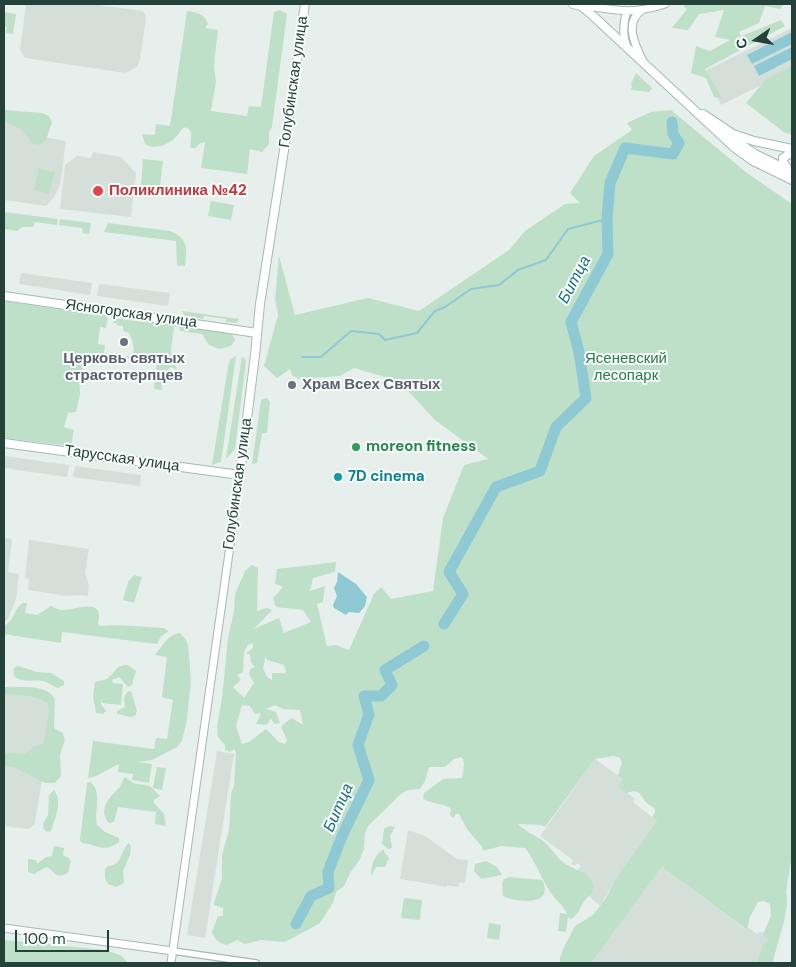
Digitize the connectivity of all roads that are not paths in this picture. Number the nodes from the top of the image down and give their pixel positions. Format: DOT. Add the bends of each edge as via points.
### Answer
graph roads {
  1 [pos="305,4"];
  2 [pos="665,4"];
  3 [pos="577,5"];
  4 [pos="643,9"];
  5 [pos="627,11"];
  6 [pos="627,47"];
  7 [pos="645,63"];
  8 [pos="690,107"];
  9 [pos="792,151"];
  10 [pos="763,167"];
  11 [pos="792,171"];
  12 [pos="792,180"];
  13 [pos="792,184"];
  14 [pos="4,296"];
  15 [pos="257,333"];
  16 [pos="4,443"];
  17 [pos="240,475"];
  18 [pos="4,928"];
  19 [pos="173,951"];
  20 [pos="171,963"];
  21 [pos="256,963"];
  1 -- 15 [label="main road, Голубинская улица"];
  2 -- 4 [label="street"];
  3 -- 5 [label="street"];
  3 -- 6 [label="main road"];
  4 -- 5 [label="street"];
  4 -- 7 [label="street" via="634,19 632,28"];
  5 -- 6 [label="street" via="624,38"];
  6 -- 7 [label="main road"];
  7 -- 8 [label="main road"];
  8 -- 9 [label="main road" via="733,134"];
  8 -- 10 [label="main road" via="716,133"];
  8 -- 11 [label="main road" via="737,142"];
  9 -- 11 [label="main road" via="782,162"];
  10 -- 12 [label="main road"];
  10 -- 13 [label="main road"];
  14 -- 15 [label="main road, Ясногорская улица"];
  15 -- 17 [label="main road, Голубинская улица"];
  16 -- 17 [label="main road, Тарусская улица"];
  17 -- 19 [label="street, Голубинская улица"];
  18 -- 19 [label="street"];
  19 -- 20 [label="street, Голубинская улица"];
  19 -- 21 [label="street"];
}
